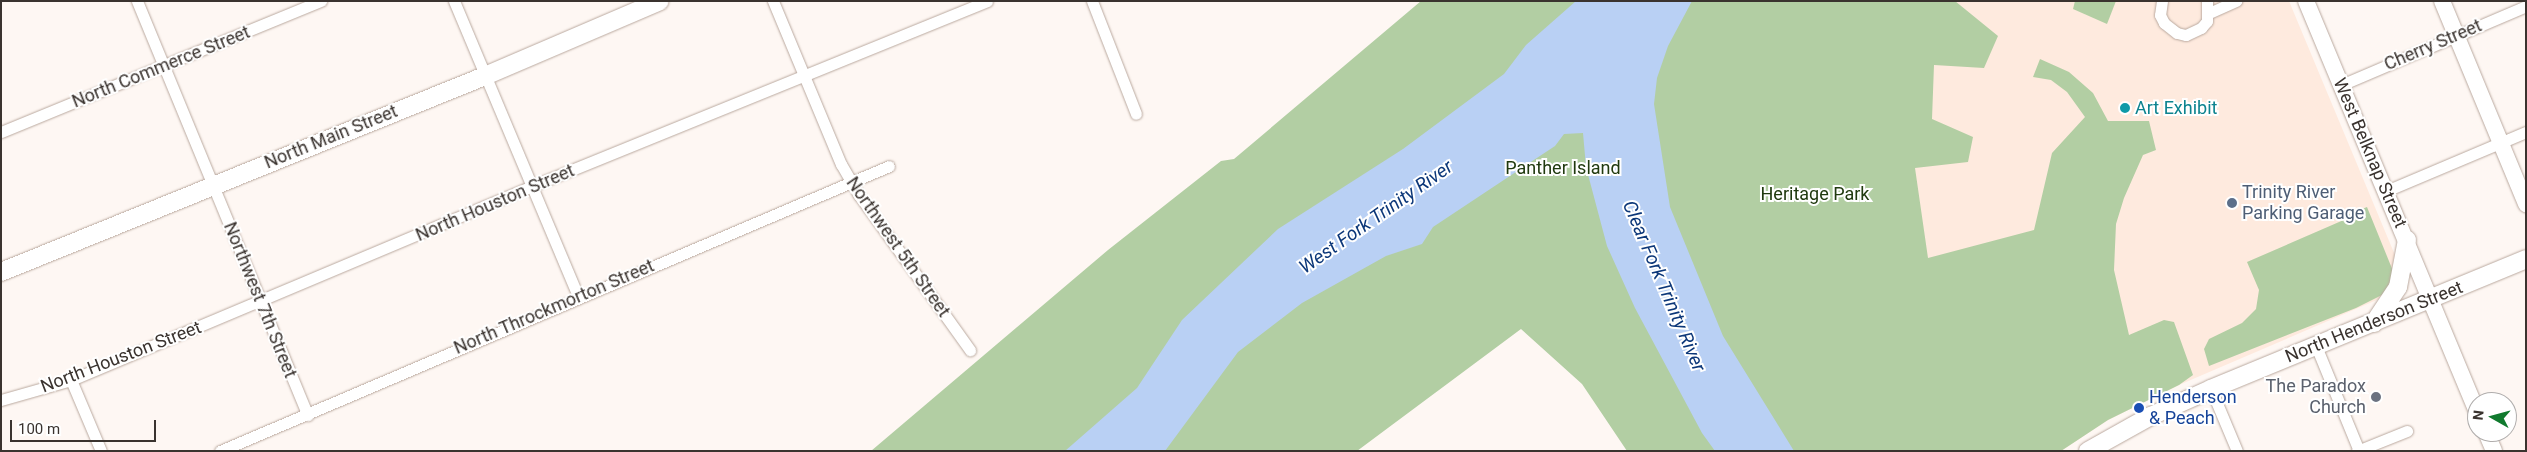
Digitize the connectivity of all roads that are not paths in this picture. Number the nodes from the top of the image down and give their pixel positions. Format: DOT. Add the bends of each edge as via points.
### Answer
graph roads {
  1 [pos="137,1"];
  2 [pos="321,1"];
  3 [pos="454,1"];
  4 [pos="660,1"];
  5 [pos="773,1"];
  6 [pos="987,1"];
  7 [pos="1092,1"];
  8 [pos="2162,1"];
  9 [pos="2236,1"];
  10 [pos="2306,1"];
  11 [pos="2442,1"];
  12 [pos="2526,6"];
  13 [pos="2208,7"];
  14 [pos="2456,35"];
  15 [pos="162,67"];
  16 [pos="485,76"];
  17 [pos="805,76"];
  18 [pos="2341,85"];
  19 [pos="1136,114"];
  20 [pos="1,132"];
  21 [pos="2526,132"];
  22 [pos="2500,143"];
  23 [pos="889,166"];
  24 [pos="852,182"];
  25 [pos="213,185"];
  26 [pos="532,186"];
  27 [pos="2386,192"];
  28 [pos="2526,204"];
  29 [pos="2406,240"];
  30 [pos="2526,259"];
  31 [pos="1,272"];
  32 [pos="578,296"];
  33 [pos="261,302"];
  34 [pos="2432,302"];
  35 [pos="2374,323"];
  36 [pos="2316,346"];
  37 [pos="970,350"];
  38 [pos="71,380"];
  39 [pos="2211,389"];
  40 [pos="2469,392"];
  41 [pos="2,400"];
  42 [pos="308,415"];
  43 [pos="2408,431"];
  44 [pos="101,451"];
  45 [pos="220,451"];
  46 [pos="2088,451"];
  47 [pos="2237,451"];
  48 [pos="2358,451"];
  1 -- 15 [label="street, Northwest 7th Street"];
  2 -- 15 [label="street, North Commerce Street"];
  3 -- 16 [label="street"];
  4 -- 16 [label="main road, North Main Street"];
  5 -- 17 [label="street, Northwest 5th Street"];
  6 -- 17 [label="street, North Houston Street"];
  7 -- 19 [label="street"];
  8 -- 13 [label="street" via="2160,16 2178,34 2202,28"];
  9 -- 13 [label="street"];
  10 -- 18 [label="main road, West Belknap Street"];
  11 -- 14 [label="main road"];
  12 -- 14 [label="street, Cherry Street"];
  14 -- 18 [label="street, Cherry Street"];
  14 -- 22 [label="main road"];
  15 -- 20 [label="street, North Commerce Street"];
  15 -- 25 [label="street, Northwest 7th Street"];
  16 -- 25 [label="main road, North Main Street"];
  16 -- 26 [label="street"];
  17 -- 24 [label="street, Northwest 5th Street"];
  17 -- 26 [label="street, North Houston Street"];
  18 -- 27 [label="main road, West Belknap Street"];
  21 -- 22 [label="street"];
  22 -- 27 [label="street"];
  22 -- 28 [label="main road"];
  23 -- 24 [label="street, North Throckmorton Street"];
  24 -- 32 [label="street, North Throckmorton Street"];
  24 -- 37 [label="street, Northwest 5th Street"];
  25 -- 31 [label="main road, North Main Street"];
  25 -- 33 [label="street, Northwest 7th Street"];
  26 -- 32 [label="street"];
  26 -- 33 [label="street, North Houston Street"];
  27 -- 29 [label="main road, West Belknap Street"];
  29 -- 34 [label="main road, West Belknap Street"];
  29 -- 35 [label="main road" via="2398,288"];
  30 -- 34 [label="main road, North Henderson Street"];
  32 -- 42 [label="street, North Throckmorton Street"];
  33 -- 38 [label="street, North Houston Street"];
  33 -- 42 [label="street, Northwest 7th Street"];
  34 -- 35 [label="main road, North Henderson Street"];
  34 -- 40 [label="main road, West Belknap Street"];
  35 -- 36 [label="main road, North Henderson Street"];
  36 -- 39 [label="main road, North Henderson Street"];
  36 -- 48 [label="street"];
  38 -- 41 [label="street, North Houston Street"];
  38 -- 44 [label="street"];
  39 -- 46 [label="main road, North Henderson Street" via="2151,416"];
  39 -- 47 [label="street"];
  42 -- 45 [label="street, North Throckmorton Street"];
  43 -- 48 [label="street"];
}
